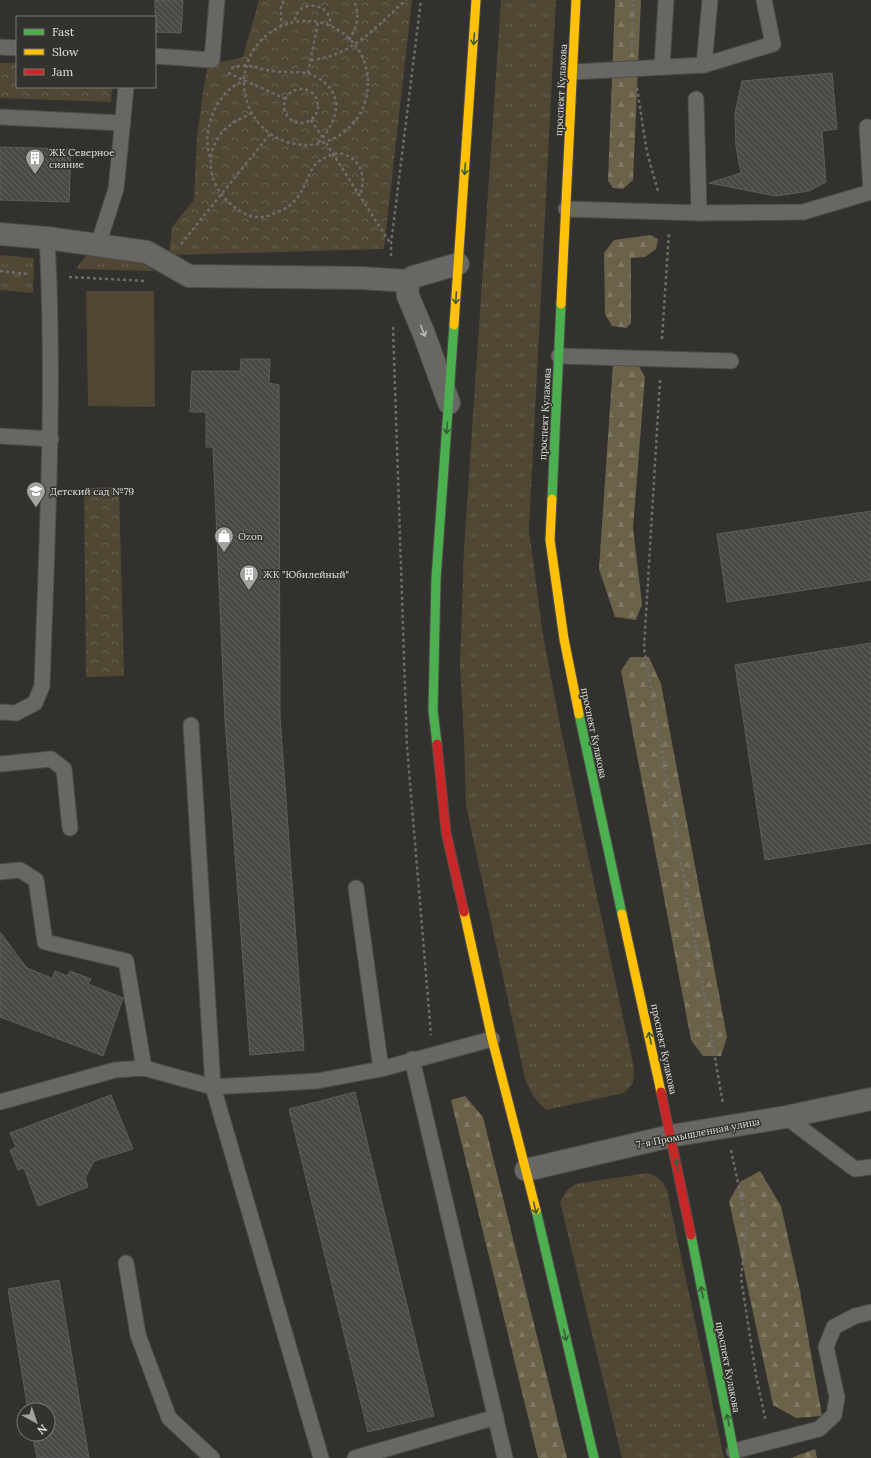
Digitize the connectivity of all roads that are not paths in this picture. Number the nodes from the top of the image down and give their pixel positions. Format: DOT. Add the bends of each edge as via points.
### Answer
graph roads {
  1 [pos="217,0"];
  2 [pos="476,0"];
  3 [pos="576,0"];
  4 [pos="666,0"];
  5 [pos="710,0"];
  6 [pos="764,0"];
  7 [pos="0,47"];
  8 [pos="16,48"];
  9 [pos="156,56"];
  10 [pos="704,66"];
  11 [pos="662,67"];
  12 [pos="573,72"];
  13 [pos="126,88"];
  14 [pos="696,99"];
  15 [pos="0,117"];
  16 [pos="123,123"];
  17 [pos="867,127"];
  18 [pos="566,209"];
  19 [pos="699,214"];
  20 [pos="0,234"];
  21 [pos="47,238"];
  22 [pos="98,245"];
  23 [pos="458,264"];
  24 [pos="407,281"];
  25 [pos="559,356"];
  26 [pos="731,361"];
  27 [pos="449,402"];
  28 [pos="0,436"];
  29 [pos="51,439"];
  30 [pos="0,712"];
  31 [pos="191,725"];
  32 [pos="0,764"];
  33 [pos="70,828"];
  34 [pos="0,872"];
  35 [pos="356,888"];
  36 [pos="492,1039"];
  37 [pos="412,1059"];
  38 [pos="144,1068"];
  39 [pos="380,1069"];
  40 [pos="213,1087"];
  41 [pos="871,1099"];
  42 [pos="0,1102"];
  43 [pos="786,1117"];
  44 [pos="672,1136"];
  45 [pos="871,1167"];
  46 [pos="526,1170"];
  47 [pos="126,1263"];
  48 [pos="871,1312"];
  49 [pos="496,1417"];
  50 [pos="735,1455"];
  51 [pos="212,1458"];
  52 [pos="321,1458"];
  53 [pos="355,1458"];
  54 [pos="505,1458"];
  55 [pos="594,1458"];
  1 -- 9 [label="lane" via="212,60"];
  2 -- 23 [label="main road, one-way"];
  3 -- 12 [label="main road, проспект Кулакова"];
  4 -- 11 [label="lane"];
  5 -- 10 [label="lane"];
  6 -- 10 [label="lane" via="773,44"];
  7 -- 8 [label="lane"];
  10 -- 11 [label="lane"];
  11 -- 12 [label="lane"];
  12 -- 18 [label="main road, проспект Кулакова"];
  13 -- 16 [label="lane"];
  14 -- 19 [label="lane"];
  15 -- 16 [label="lane"];
  16 -- 22 [label="lane" via="116,189"];
  17 -- 19 [label="lane" via="871,192 803,212"];
  18 -- 19 [label="lane"];
  18 -- 25 [label="main road, проспект Кулакова"];
  20 -- 21 [label="street"];
  21 -- 22 [label="street"];
  21 -- 29 [label="lane"];
  22 -- 24 [label="street" via="147,252 189,276"];
  23 -- 24 [label="street" via="412,277"];
  23 -- 27 [label="main road, one-way"];
  24 -- 27 [label="street, one-way" via="408,296"];
  25 -- 26 [label="lane"];
  44 -- 25 [label="main road, проспект Кулакова, one-way" via="588,760 564,639 550,540"];
  27 -- 36 [label="main road, one-way" via="436,579 433,710 446,832"];
  28 -- 29 [label="lane"];
  29 -- 30 [label="lane" via="42,686 35,704 16,713"];
  31 -- 40 [label="lane"];
  32 -- 33 [label="lane" via="51,759 64,769"];
  34 -- 38 [label="lane" via="20,870 36,880 45,942 126,961"];
  35 -- 39 [label="lane"];
  36 -- 37 [label="lane"];
  36 -- 46 [label="main road"];
  37 -- 39 [label="lane"];
  37 -- 49 [label="lane"];
  38 -- 40 [label="lane"];
  38 -- 42 [label="lane" via="115,1070"];
  39 -- 40 [label="lane" via="317,1081"];
  40 -- 52 [label="lane"];
  41 -- 43 [label="street, 7-я Промышленная улица"];
  43 -- 44 [label="street, 7-я Промышленная улица"];
  43 -- 45 [label="lane" via="855,1169"];
  44 -- 46 [label="street, 7-я Промышленная улица"];
  50 -- 44 [label="main road, проспект Кулакова, one-way"];
  46 -- 55 [label="main road, one-way"];
  47 -- 51 [label="lane" via="138,1334 169,1418"];
  48 -- 50 [label="lane" via="855,1316 834,1327 826,1347 836,1397 834,1415 819,1429"];
  49 -- 53 [label="lane"];
  49 -- 54 [label="lane"];
}
